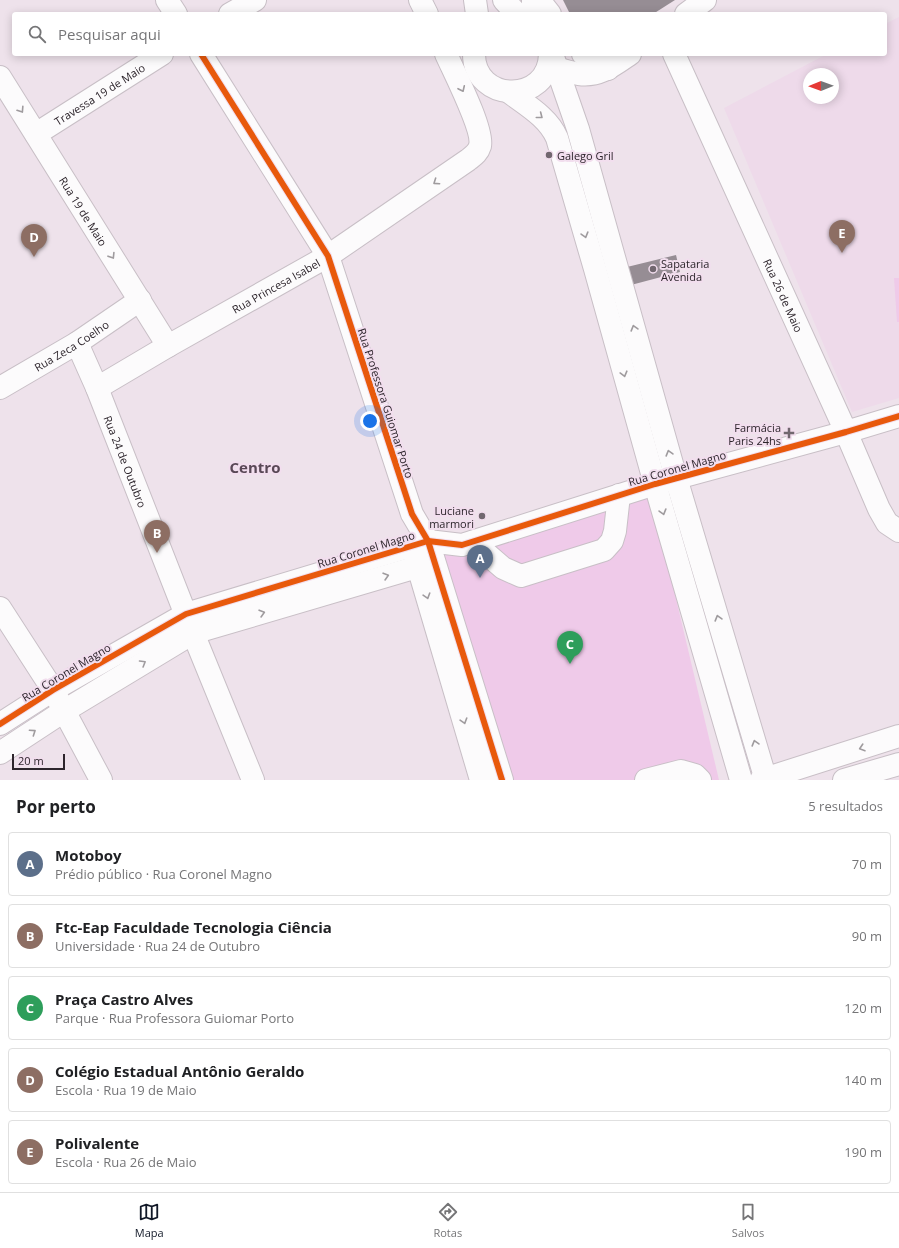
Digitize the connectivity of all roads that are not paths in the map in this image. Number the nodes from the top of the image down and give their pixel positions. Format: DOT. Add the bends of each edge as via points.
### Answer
graph roads {
  1 [pos="167,0"];
  2 [pos="255,0"];
  3 [pos="420,0"];
  4 [pos="475,0"];
  5 [pos="504,0"];
  6 [pos="533,0"];
  7 [pos="539,0"];
  8 [pos="705,0"];
  9 [pos="175,12"];
  10 [pos="234,12"];
  11 [pos="426,12"];
  12 [pos="477,12"];
  13 [pos="515,12"];
  14 [pos="533,12"];
  15 [pos="548,12"];
  16 [pos="689,12"];
  17 [pos="159,56"];
  18 [pos="202,56"];
  19 [pos="447,56"];
  20 [pos="586,56"];
  21 [pos="627,56"];
  22 [pos="675,56"];
  23 [pos="471,59"];
  24 [pos="553,59"];
  25 [pos="608,69"];
  26 [pos="0,77"];
  27 [pos="509,92"];
  28 [pos="36,134"];
  29 [pos="328,256"];
  30 [pos="140,300"];
  31 [pos="77,343"];
  32 [pos="168,346"];
  33 [pos="0,388"];
  34 [pos="97,388"];
  35 [pos="899,416"];
  36 [pos="846,432"];
  37 [pos="676,478"];
  38 [pos="655,484"];
  39 [pos="619,495"];
  40 [pos="899,531"];
  41 [pos="473,542"];
  42 [pos="420,543"];
  43 [pos="426,564"];
  44 [pos="0,608"];
  45 [pos="189,624"];
  46 [pos="53,690"];
  47 [pos="64,711"];
  48 [pos="0,724"];
  49 [pos="899,736"];
  50 [pos="0,753"];
  51 [pos="899,764"];
  52 [pos="101,780"];
  53 [pos="253,780"];
  54 [pos="481,780"];
  55 [pos="502,780"];
  56 [pos="646,780"];
  57 [pos="700,780"];
  58 [pos="741,780"];
  59 [pos="764,780"];
  60 [pos="844,780"];
  1 -- 9 [label="main road"];
  2 -- 10 [label="main road"];
  3 -- 11 [label="main road"];
  4 -- 12 [label="main road"];
  5 -- 13 [label="main road"];
  6 -- 14 [label="main road"];
  7 -- 15 [label="main road"];
  8 -- 16 [label="main road"];
  17 -- 28 [label="main road, Travessa 19 de Maio"];
  18 -- 29 [label="main road, Rua Professora Guiomar Porto"];
  19 -- 29 [label="main road, Rua Princesa Isabel, one-way" via="467,98 480,135 478,152"];
  20 -- 25 [label="main road"];
  21 -- 25 [label="main road"];
  22 -- 36 [label="main road, Rua 26 de Maio"];
  23 -- 27 [label="main road" via="482,77 490,84"];
  24 -- 25 [label="main road" via="577,74 590,75"];
  24 -- 27 [label="main road" via="550,60 540,81 531,88"];
  37 -- 24 [label="main road, one-way" via="578,129"];
  26 -- 28 [label="main road, Rua 19 de Maio, one-way"];
  27 -- 38 [label="main road, one-way" via="544,119 554,130 557,138"];
  28 -- 30 [label="main road, Rua 19 de Maio, one-way"];
  29 -- 32 [label="main road, Rua Princesa Isabel"];
  29 -- 42 [label="main road, Rua Professora Guiomar Porto"];
  30 -- 31 [label="main road, Rua Zeca Coelho"];
  30 -- 32 [label="main road, Rua 19 de Maio"];
  31 -- 33 [label="main road, Rua Zeca Coelho"];
  31 -- 34 [label="main road, Rua 24 de Outubro"];
  32 -- 34 [label="main road, Rua Princesa Isabel"];
  34 -- 45 [label="main road, Rua 24 de Outubro"];
  35 -- 36 [label="main road, Rua Coronel Magno"];
  36 -- 37 [label="main road, Rua Coronel Magno"];
  36 -- 40 [label="main road, Rua 26 de Maio" via="879,509 887,523"];
  37 -- 38 [label="main road, Rua Coronel Magno"];
  59 -- 37 [label="main road, one-way"];
  38 -- 39 [label="main road, Rua Coronel Magno"];
  38 -- 58 [label="main road, one-way"];
  39 -- 41 [label="main road, Rua Coronel Magno"];
  39 -- 41 [label="main road" via="615,531 612,541 604,550 521,576 503,568"];
  41 -- 42 [label="main road, Rua Coronel Magno" via="462,545"];
  42 -- 43 [label="main road, Rua Professora Guiomar Porto"];
  42 -- 45 [label="main road, Rua Coronel Magno"];
  45 -- 43 [label="main road, Rua Coronel Magno, one-way"];
  43 -- 54 [label="main road, Rua Professora Guiomar Porto, one-way"];
  43 -- 55 [label="main road, Rua Professora Guiomar Porto"];
  44 -- 46 [label="main road"];
  45 -- 46 [label="main road, Rua Coronel Magno"];
  47 -- 45 [label="main road, Rua Coronel Magno, one-way"];
  45 -- 53 [label="main road, Rua 24 de Outubro"];
  46 -- 47 [label="main road"];
  46 -- 48 [label="main road, Rua Coronel Magno"];
  50 -- 47 [label="main road, Rua Coronel Magno, one-way"];
  47 -- 52 [label="main road"];
  49 -- 59 [label="main road, one-way"];
  51 -- 60 [label="main road"];
  56 -- 57 [label="main road" via="681,771 695,775"];
}
